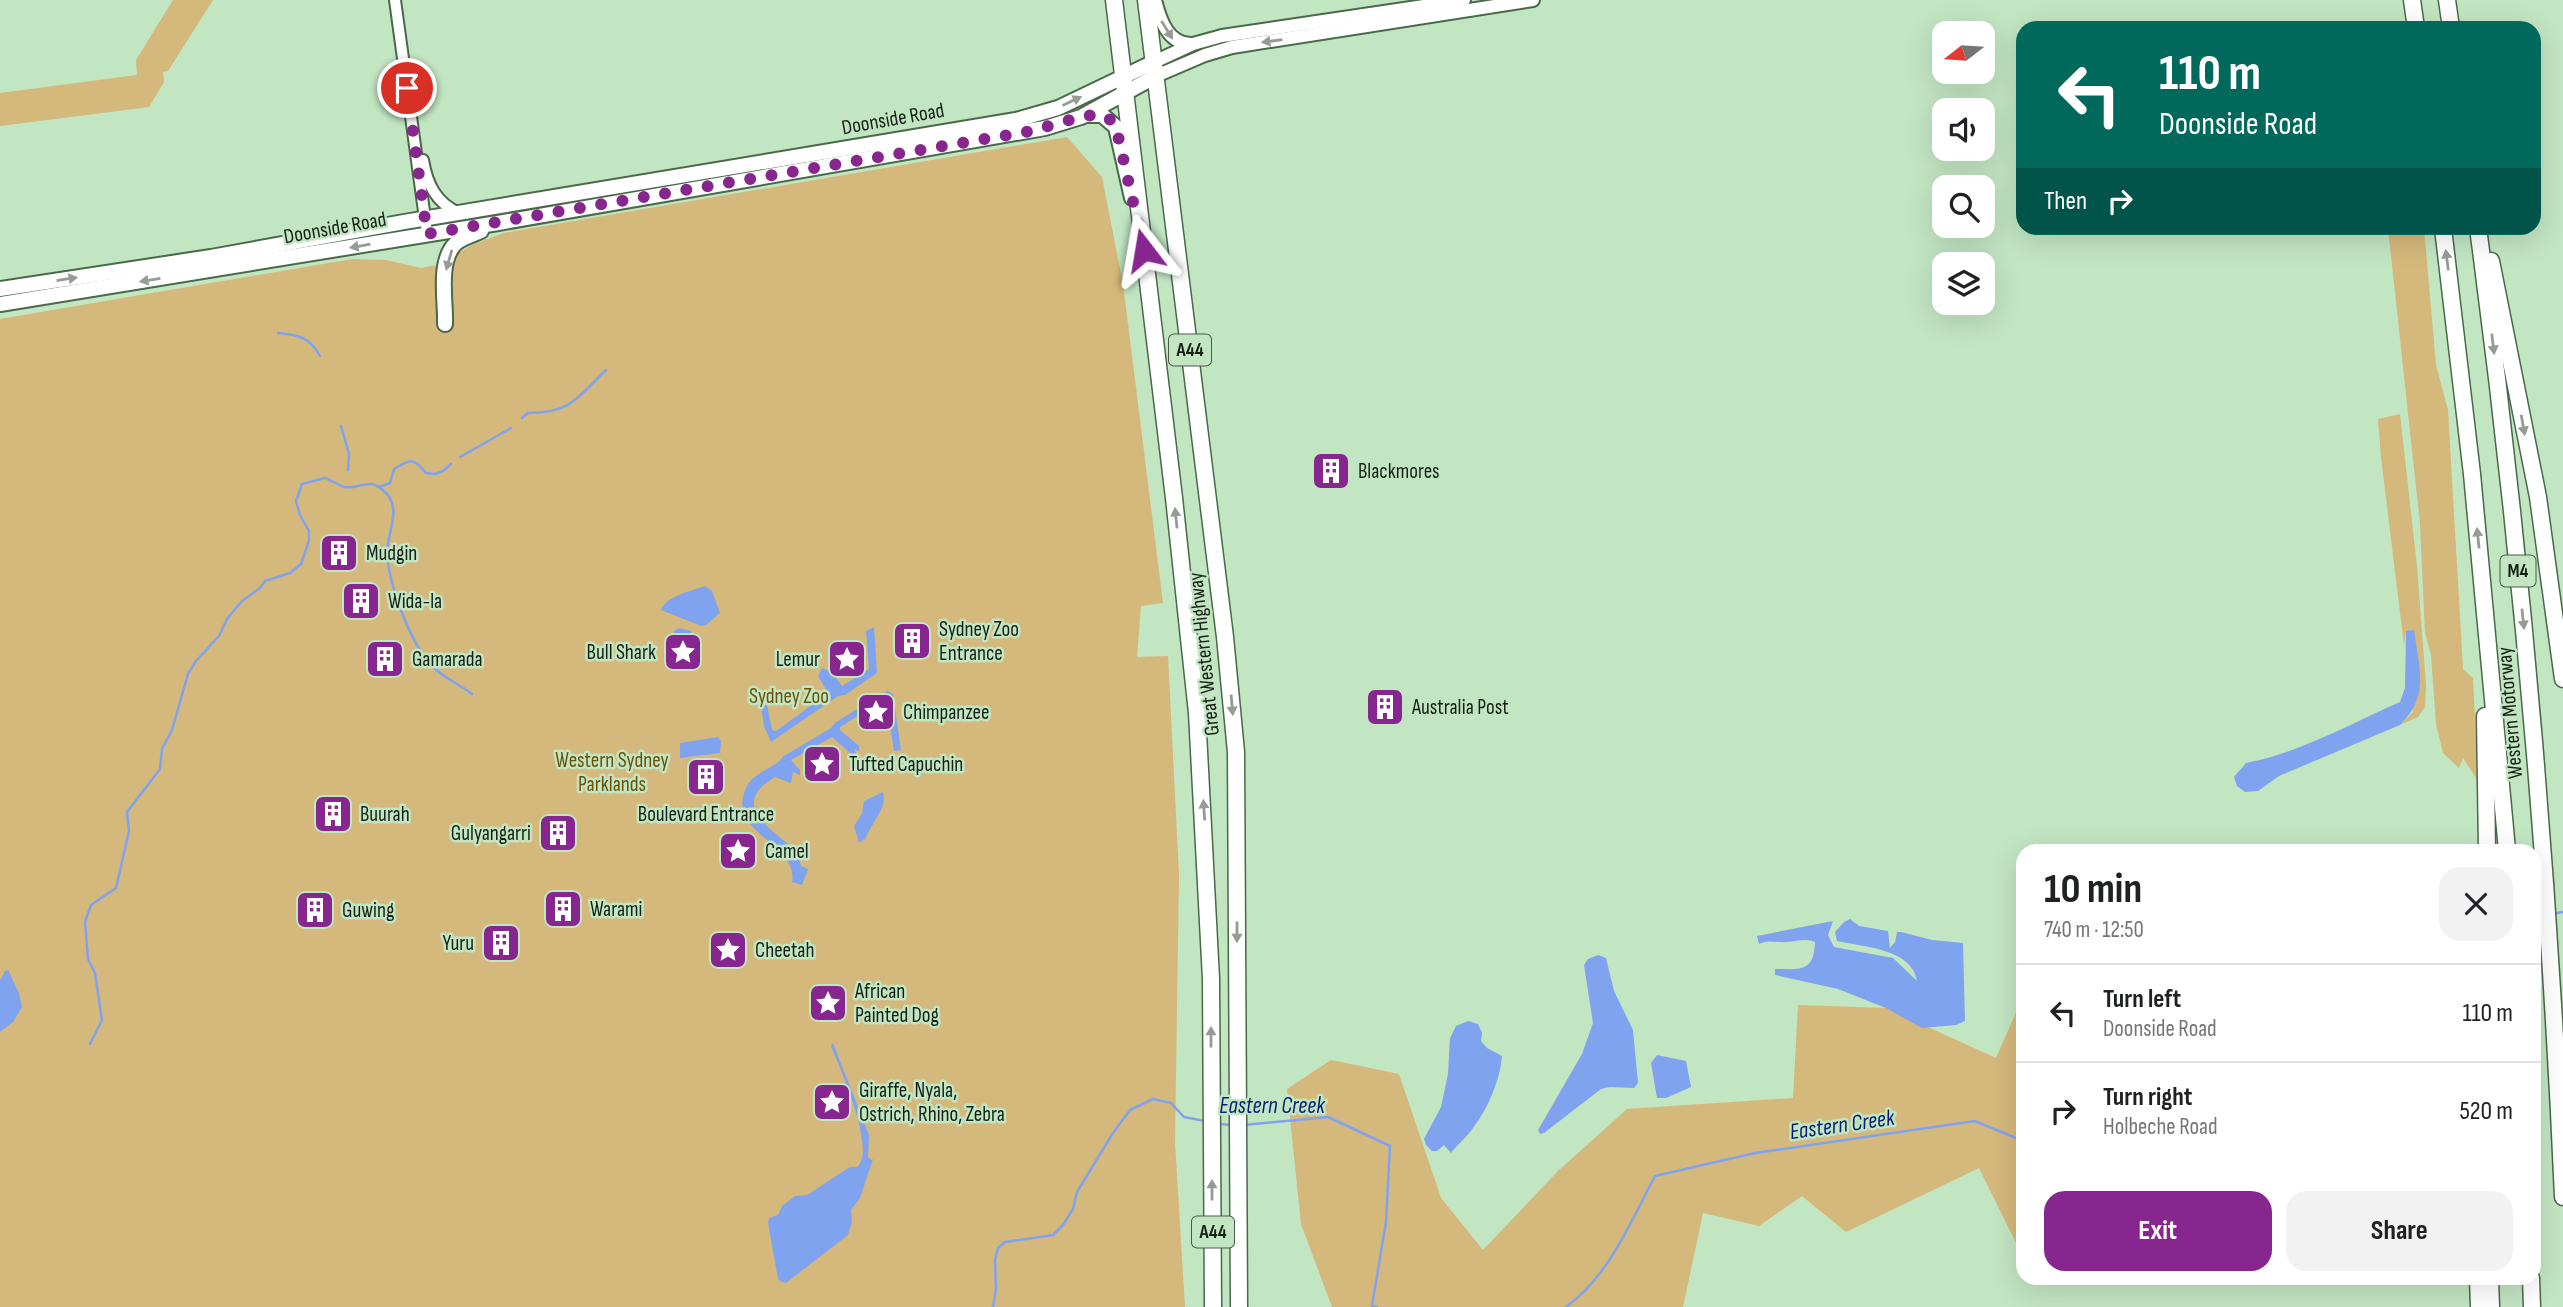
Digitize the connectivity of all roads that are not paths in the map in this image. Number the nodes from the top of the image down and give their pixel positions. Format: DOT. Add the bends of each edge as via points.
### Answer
graph roads {
  1 [pos="395,0"];
  2 [pos="1114,0"];
  3 [pos="1146,0"];
  4 [pos="1155,0"];
  5 [pos="1464,0"];
  6 [pos="1533,0"];
  7 [pos="2412,0"];
  8 [pos="2447,0"];
  9 [pos="2415,21"];
  10 [pos="2450,21"];
  11 [pos="1193,44"];
  12 [pos="1155,69"];
  13 [pos="1124,76"];
  14 [pos="1125,93"];
  15 [pos="1081,117"];
  16 [pos="413,132"];
  17 [pos="458,213"];
  18 [pos="425,219"];
  19 [pos="498,223"];
  20 [pos="427,234"];
  21 [pos="2444,235"];
  22 [pos="2479,235"];
  23 [pos="1144,250"];
  24 [pos="2481,252"];
  25 [pos="0,289"];
  26 [pos="0,304"];
  27 [pos="446,324"];
  28 [pos="2563,679"];
  29 [pos="2494,704"];
  30 [pos="2487,844"];
  31 [pos="2506,844"];
  32 [pos="2563,1197"];
  33 [pos="2479,1285"];
  34 [pos="2490,1285"];
  35 [pos="2531,1285"];
  36 [pos="1213,1307"];
  37 [pos="1239,1307"];
  38 [pos="2479,1307"];
  39 [pos="2491,1307"];
  40 [pos="2532,1307"];
  1 -- 16 [label="street"];
  2 -- 13 [label="highway, Great Western Highway / A44"];
  3 -- 12 [label="highway, Great Western Highway / A44"];
  4 -- 11 [label="main road, one-way" via="1172,37"];
  5 -- 11 [label="main road"];
  6 -- 12 [label="main road, one-way" via="1232,47"];
  7 -- 9 [label="highway"];
  8 -- 10 [label="highway"];
  11 -- 12 [label="main road"];
  12 -- 13 [label="main road, Doonside Road"];
  12 -- 14 [label="main road, Doonside Road"];
  12 -- 37 [label="highway, Great Western Highway / A44, one-way" via="1236,752"];
  13 -- 14 [label="highway, Great Western Highway / A44"];
  17 -- 13 [label="main road, Doonside Road, one-way" via="1016,120 1058,108"];
  14 -- 15 [label="main road, Doonside Road"];
  14 -- 23 [label="highway, Great Western Highway / A44"];
  15 -- 19 [label="main road, Doonside Road" via="1045,128"];
  15 -- 23 [label="main road" via="1102,114 1116,127"];
  16 -- 17 [label="street" via="428,182 442,204"];
  16 -- 18 [label="street"];
  17 -- 18 [label="main road, Doonside Road"];
  18 -- 20 [label="street"];
  25 -- 18 [label="main road, Doonside Road, one-way"];
  19 -- 20 [label="main road, Doonside Road"];
  19 -- 27 [label="main road, one-way" via="461,240 450,251"];
  20 -- 26 [label="main road, Doonside Road, one-way"];
  29 -- 21 [label="highway, Western Motorway / M4, one-way"];
  22 -- 24 [label="highway, Western Motorway / M4"];
  36 -- 23 [label="highway, Great Western Highway / A44, one-way" via="1211,979 1196,702"];
  24 -- 28 [label="highway, one-way" via="2492,262 2537,487"];
  24 -- 32 [label="highway, Western Motorway / M4, one-way" via="2532,712"];
  29 -- 30 [label="highway" via="2485,716"];
  29 -- 31 [label="highway, Western Motorway / M4"];
  33 -- 38 [label="highway"];
  34 -- 39 [label="highway"];
  35 -- 40 [label="highway"];
}
